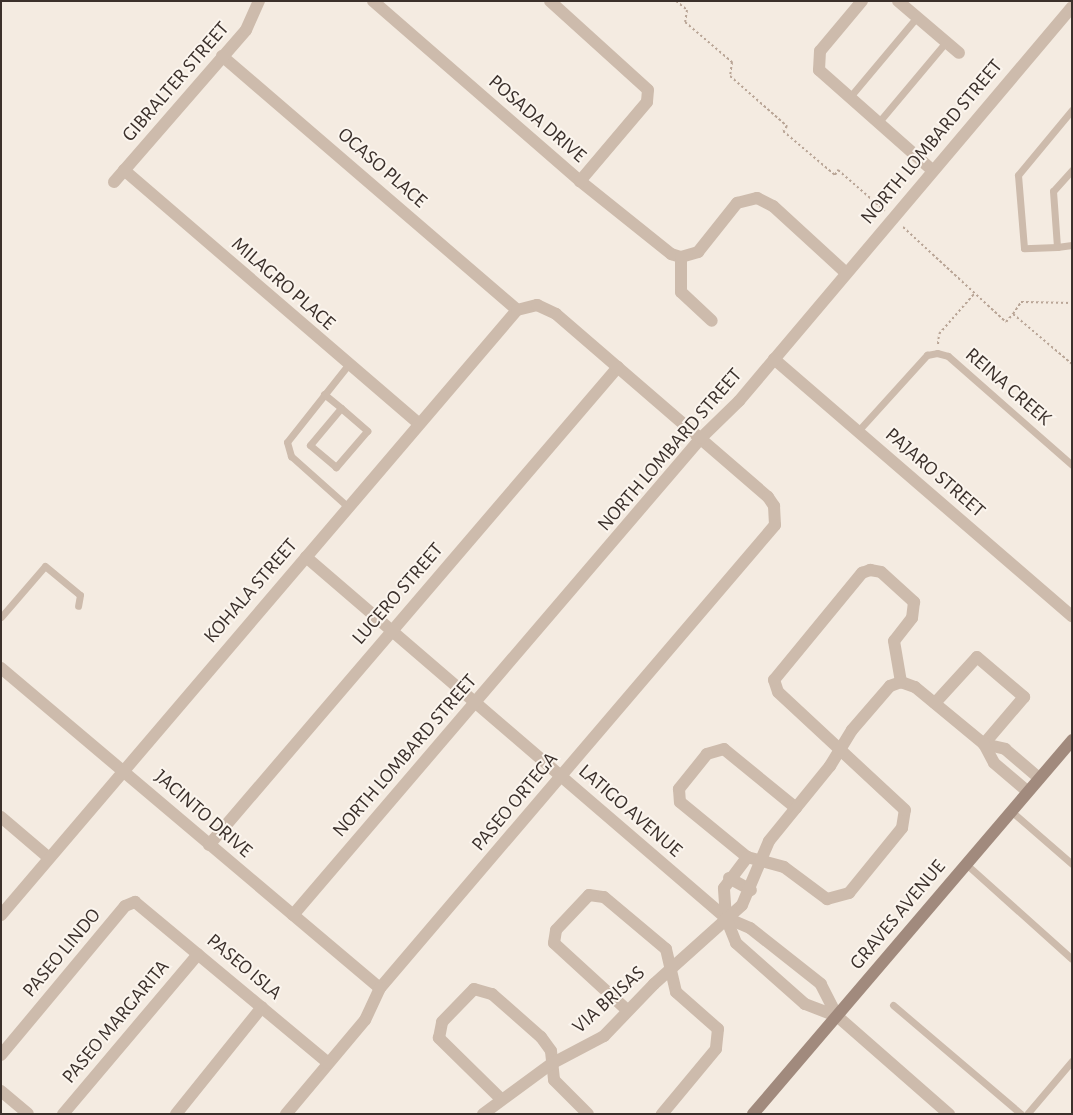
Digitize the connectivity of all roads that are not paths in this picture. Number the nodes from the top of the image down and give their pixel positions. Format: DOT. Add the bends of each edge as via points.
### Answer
graph roads {
  1 [pos="259,1"];
  2 [pos="373,1"];
  3 [pos="550,1"];
  4 [pos="862,1"];
  5 [pos="898,1"];
  6 [pos="1072,7"];
  7 [pos="917,17"];
  8 [pos="946,42"];
  9 [pos="959,53"];
  10 [pos="222,56"];
  11 [pos="850,98"];
  12 [pos="1072,110"];
  13 [pos="878,122"];
  14 [pos="124,170"];
  15 [pos="932,170"];
  16 [pos="1072,170"];
  17 [pos="580,181"];
  18 [pos="114,182"];
  19 [pos="1072,245"];
  20 [pos="1057,247"];
  21 [pos="681,257"];
  22 [pos="845,272"];
  23 [pos="517,310"];
  24 [pos="712,321"];
  25 [pos="774,359"];
  26 [pos="348,365"];
  27 [pos="618,367"];
  28 [pos="324,394"];
  29 [pos="341,408"];
  30 [pos="419,424"];
  31 [pos="858,431"];
  32 [pos="701,438"];
  33 [pos="1072,465"];
  34 [pos="348,507"];
  35 [pos="306,556"];
  36 [pos="78,606"];
  37 [pos="1072,616"];
  38 [pos="1,617"];
  39 [pos="391,630"];
  40 [pos="1,668"];
  41 [pos="902,682"];
  42 [pos="475,703"];
  43 [pos="935,703"];
  44 [pos="1072,740"];
  45 [pos="984,744"];
  46 [pos="841,749"];
  47 [pos="122,769"];
  48 [pos="561,776"];
  49 [pos="1039,778"];
  50 [pos="1027,791"];
  51 [pos="796,808"];
  52 [pos="1011,811"];
  53 [pos="1,817"];
  54 [pos="209,845"];
  55 [pos="746,857"];
  56 [pos="49,858"];
  57 [pos="760,859"];
  58 [pos="966,864"];
  59 [pos="1072,864"];
  60 [pos="729,878"];
  61 [pos="751,890"];
  62 [pos="135,902"];
  63 [pos="1,915"];
  64 [pos="293,915"];
  65 [pos="726,918"];
  66 [pos="198,954"];
  67 [pos="1072,959"];
  68 [pos="675,970"];
  69 [pos="380,988"];
  70 [pos="893,1005"];
  71 [pos="262,1007"];
  72 [pos="627,1010"];
  73 [pos="837,1016"];
  74 [pos="1,1055"];
  75 [pos="1072,1061"];
  76 [pos="328,1063"];
  77 [pos="551,1064"];
  78 [pos="1,1091"];
  79 [pos="500,1098"];
  80 [pos="28,1114"];
  81 [pos="64,1114"];
  82 [pos="176,1114"];
  83 [pos="286,1114"];
  84 [pos="483,1114"];
  85 [pos="588,1114"];
  86 [pos="662,1114"];
  87 [pos="752,1114"];
  88 [pos="949,1114"];
  89 [pos="1021,1114"];
  90 [pos="1027,1114"];
  1 -- 10 [label="street, GIBRALTER STREET" via="253,21"];
  2 -- 17 [label="street, POSADA DRIVE"];
  3 -- 17 [label="street" via="648,90 647,102"];
  4 -- 11 [label="street" via="820,51 820,70"];
  5 -- 7 [label="street"];
  6 -- 15 [label="street, NORTH LOMBARD STREET"];
  7 -- 8 [label="street"];
  7 -- 11 [label="lane"];
  8 -- 9 [label="street"];
  8 -- 13 [label="lane"];
  10 -- 14 [label="street, GIBRALTER STREET"];
  10 -- 23 [label="street, OCASO PLACE"];
  11 -- 13 [label="street"];
  12 -- 20 [label="lane" via="1018,175 1024,248"];
  13 -- 15 [label="street"];
  14 -- 18 [label="street, GIBRALTER STREET"];
  14 -- 26 [label="street, MILAGRO PLACE"];
  15 -- 22 [label="street, NORTH LOMBARD STREET"];
  16 -- 20 [label="lane" via="1053,191"];
  17 -- 21 [label="street, POSADA DRIVE" via="671,254"];
  19 -- 20 [label="lane"];
  21 -- 22 [label="street" via="698,252 737,203 757,198 773,206"];
  21 -- 24 [label="street" via="681,292"];
  22 -- 25 [label="street, NORTH LOMBARD STREET"];
  23 -- 27 [label="street" via="537,305 556,314"];
  23 -- 30 [label="street, KOHALA STREET"];
  25 -- 31 [label="street, PAJARO STREET"];
  25 -- 32 [label="street, NORTH LOMBARD STREET"];
  26 -- 28 [label="lane"];
  26 -- 30 [label="street, MILAGRO PLACE"];
  27 -- 32 [label="street"];
  27 -- 39 [label="street, LUCERO STREET"];
  28 -- 29 [label="lane"];
  28 -- 34 [label="lane" via="287,442 290,456"];
  29 -- 29 [label="lane" via="310,445 336,467 367,431"];
  30 -- 34 [label="street, KOHALA STREET"];
  31 -- 33 [label="lane, REINA CREEK" via="927,355 937,354 948,356"];
  31 -- 37 [label="street, PAJARO STREET"];
  32 -- 42 [label="street, NORTH LOMBARD STREET"];
  32 -- 48 [label="street, PASEO ORTEGA" via="768,497 776,518 770,535"];
  34 -- 35 [label="street, KOHALA STREET"];
  35 -- 39 [label="street, LATIGO AVENUE"];
  35 -- 47 [label="street, KOHALA STREET"];
  36 -- 38 [label="lane" via="80,596 46,566"];
  39 -- 42 [label="street, LATIGO AVENUE"];
  39 -- 54 [label="street, LUCERO STREET"];
  40 -- 47 [label="street, JACINTO DRIVE"];
  41 -- 43 [label="street"];
  41 -- 46 [label="street, VIA BRISAS" via="890,686"];
  41 -- 46 [label="street" via="894,641 912,618 914,602 881,572 870,570 862,573 775,675 778,692"];
  42 -- 48 [label="street, LATIGO AVENUE"];
  42 -- 64 [label="street, NORTH LOMBARD STREET"];
  43 -- 45 [label="street"];
  43 -- 45 [label="street" via="977,657 1024,697"];
  44 -- 49 [label="street, GRAVES AVENUE"];
  45 -- 49 [label="street" via="1005,749"];
  45 -- 50 [label="street" via="994,763"];
  46 -- 51 [label="street, VIA BRISAS"];
  46 -- 57 [label="street" via="900,803 906,815 902,828 839,898 819,895 784,867"];
  47 -- 54 [label="street, JACINTO DRIVE"];
  47 -- 56 [label="street, KOHALA STREET"];
  48 -- 65 [label="street, LATIGO AVENUE"];
  48 -- 69 [label="street, PASEO ORTEGA"];
  49 -- 50 [label="street, GRAVES AVENUE"];
  50 -- 52 [label="street, GRAVES AVENUE"];
  51 -- 55 [label="street" via="730,752 719,748 707,754 682,783 678,797"];
  51 -- 57 [label="street, VIA BRISAS"];
  52 -- 58 [label="street, GRAVES AVENUE"];
  52 -- 59 [label="lane"];
  53 -- 56 [label="street"];
  54 -- 64 [label="street, JACINTO DRIVE"];
  55 -- 57 [label="street"];
  55 -- 60 [label="street"];
  56 -- 63 [label="street, KOHALA STREET"];
  57 -- 61 [label="street, VIA BRISAS"];
  58 -- 67 [label="lane"];
  58 -- 73 [label="street, GRAVES AVENUE"];
  60 -- 61 [label="street"];
  60 -- 65 [label="street" via="724,888"];
  61 -- 65 [label="street, VIA BRISAS" via="742,905"];
  62 -- 66 [label="street, PASEO ISLA"];
  62 -- 74 [label="street, PASEO LINDO" via="125,906"];
  64 -- 69 [label="street, JACINTO DRIVE"];
  65 -- 68 [label="street, VIA BRISAS"];
  65 -- 73 [label="street, LATIGO AVENUE" via="750,928 821,984"];
  65 -- 73 [label="street, LATIGO AVENUE" via="736,943 805,1004"];
  66 -- 71 [label="street, PASEO ISLA"];
  66 -- 81 [label="street, PASEO MARGARITA"];
  68 -- 72 [label="street, VIA BRISAS"];
  68 -- 72 [label="street" via="666,949 604,897 584,898 556,930 554,943"];
  68 -- 86 [label="street" via="676,992 713,1022 719,1036 716,1049"];
  69 -- 76 [label="street, PASEO ORTEGA" via="365,1020"];
  70 -- 89 [label="lane"];
  71 -- 76 [label="street, PASEO ISLA"];
  71 -- 82 [label="street"];
  72 -- 77 [label="street, VIA BRISAS" via="597,1041"];
  73 -- 87 [label="street, GRAVES AVENUE"];
  73 -- 88 [label="street, LATIGO AVENUE"];
  75 -- 90 [label="lane"];
  76 -- 83 [label="street, PASEO ORTEGA"];
  77 -- 79 [label="street, VIA BRISAS"];
  77 -- 79 [label="street" via="551,1052 541,1037 492,994 482,989 467,993 442,1022 440,1038"];
  77 -- 85 [label="street" via="554,1080"];
  78 -- 80 [label="street"];
  79 -- 84 [label="street, VIA BRISAS"];
}
